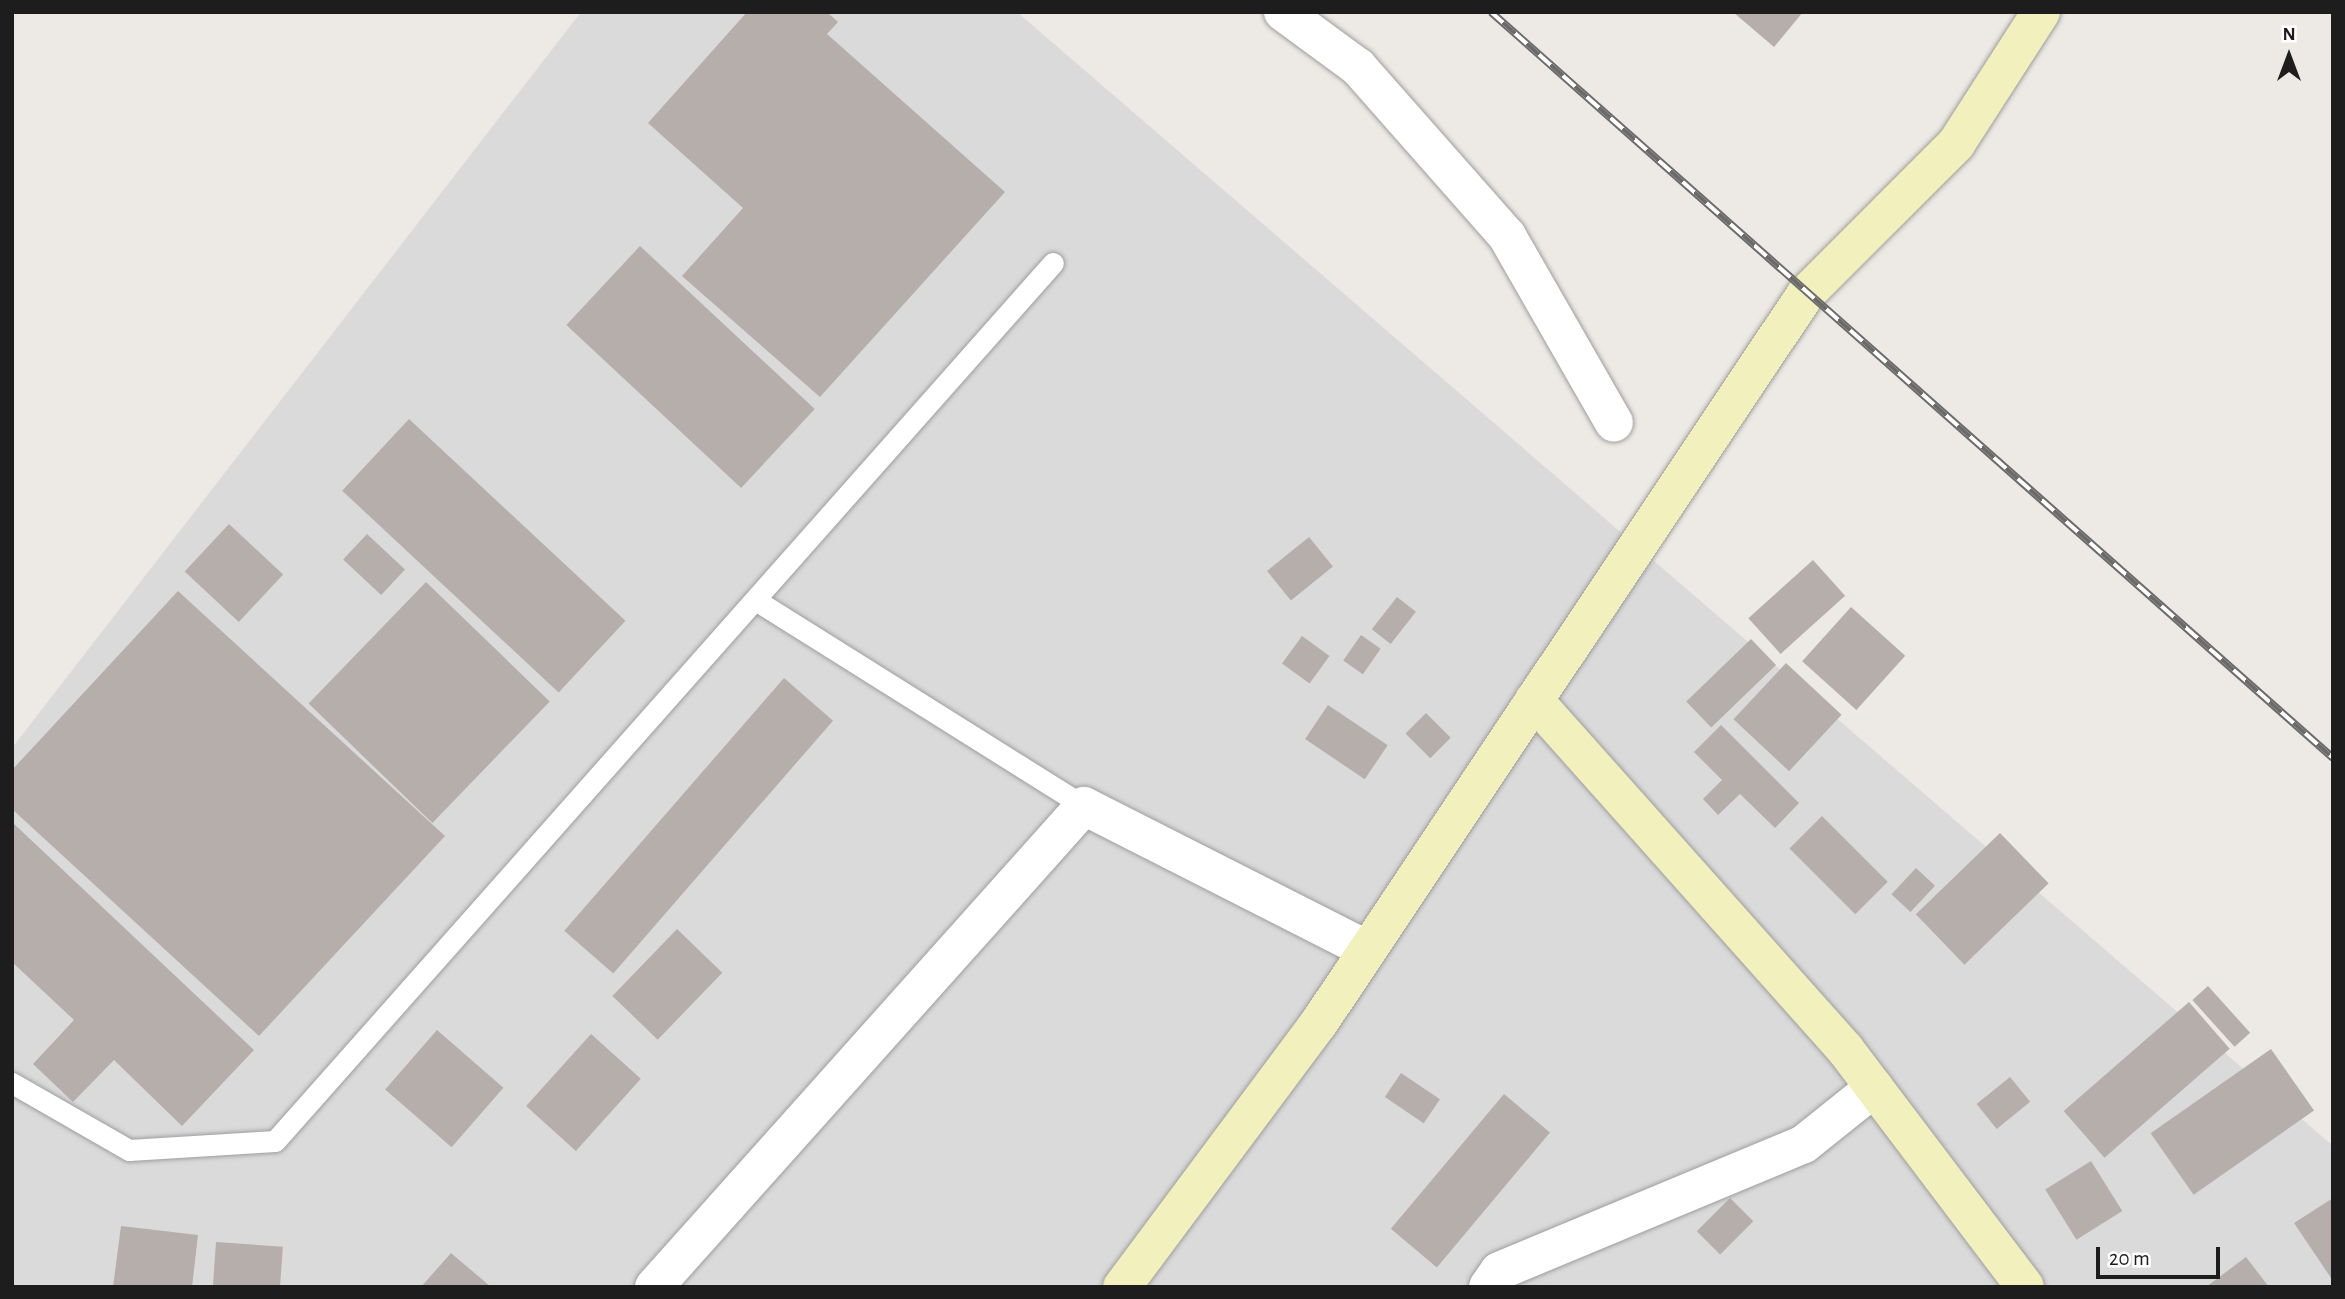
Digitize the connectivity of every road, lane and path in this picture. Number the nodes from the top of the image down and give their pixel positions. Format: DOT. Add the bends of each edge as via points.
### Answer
graph roads {
  1 [pos="1283,12"];
  2 [pos="2041,12"];
  3 [pos="1054,264"];
  4 [pos="1614,423"];
  5 [pos="757,601"];
  6 [pos="1534,701"];
  7 [pos="1084,806"];
  8 [pos="1368,950"];
  9 [pos="12,1083"];
  10 [pos="1874,1088"];
  11 [pos="654,1287"];
  12 [pos="1122,1287"];
  13 [pos="1488,1287"];
  14 [pos="2025,1287"];
  1 -- 4 [label="street" via="1358,67 1507,236"];
  2 -- 6 [label="main road" via="1956,144 1805,295"];
  3 -- 5 [label="lane"];
  5 -- 7 [label="lane"];
  5 -- 9 [label="lane" via="275,1141 129,1150"];
  6 -- 8 [label="main road"];
  6 -- 10 [label="main road"];
  7 -- 8 [label="street"];
  7 -- 11 [label="street"];
  8 -- 12 [label="main road"];
  10 -- 13 [label="street" via="1804,1144 1499,1271"];
  10 -- 14 [label="main road"];
}
